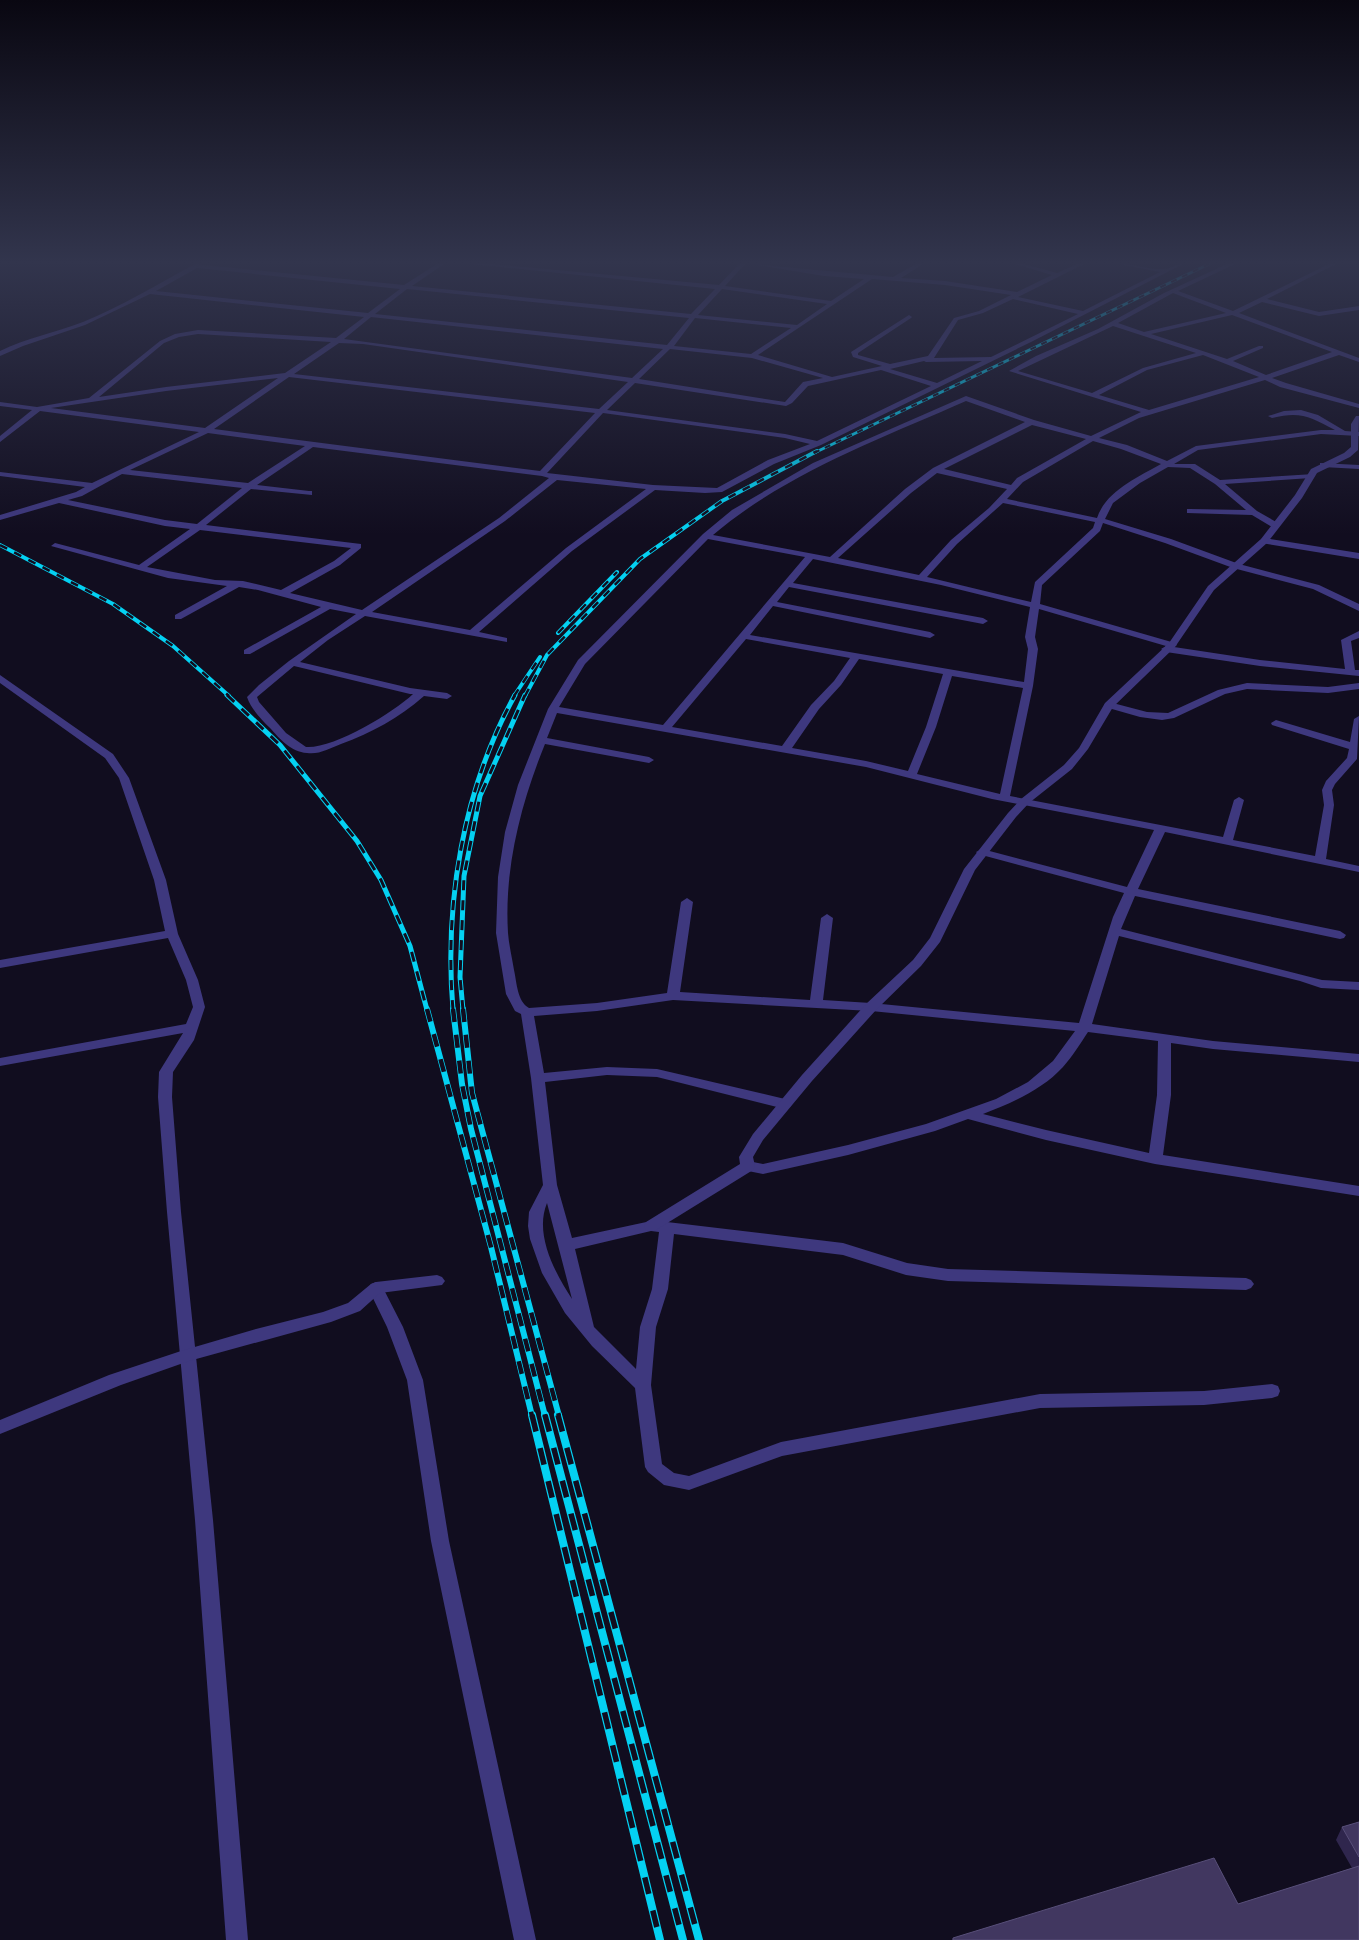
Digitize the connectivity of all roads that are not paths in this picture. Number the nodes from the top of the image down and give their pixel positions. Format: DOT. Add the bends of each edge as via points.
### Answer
graph roads {
  1 [pos="145,355"];
  2 [pos="317,355"];
  3 [pos="445,355"];
  4 [pos="660,355"];
  5 [pos="741,355"];
  6 [pos="855,355"];
  7 [pos="933,355"];
  8 [pos="1001,355"];
  9 [pos="1046,355"];
  10 [pos="1198,355"];
  11 [pos="1209,355"];
  12 [pos="1243,355"];
  13 [pos="1333,355"];
  14 [pos="1346,355"];
  15 [pos="753,356"];
  16 [pos="992,359"];
  17 [pos="926,360"];
  18 [pos="1359,360"];
  19 [pos="1228,361"];
  20 [pos="892,366"];
  21 [pos="884,369"];
  22 [pos="288,375"];
  23 [pos="831,378"];
  24 [pos="1266,378"];
  25 [pos="632,380"];
  26 [pos="936,385"];
  27 [pos="1093,395"];
  28 [pos="90,401"];
  29 [pos="0,404"];
  30 [pos="1359,406"];
  31 [pos="40,408"];
  32 [pos="601,411"];
  33 [pos="1149,412"];
  34 [pos="1272,416"];
  35 [pos="1359,418"];
  36 [pos="1031,422"];
  37 [pos="205,432"];
  38 [pos="1343,432"];
  39 [pos="1357,434"];
  40 [pos="1094,437"];
  41 [pos="0,440"];
  42 [pos="818,442"];
  43 [pos="311,445"];
  44 [pos="1167,464"];
  45 [pos="1323,465"];
  46 [pos="1359,467"];
  47 [pos="936,470"];
  48 [pos="122,471"];
  49 [pos="0,474"];
  50 [pos="542,474"];
  51 [pos="1311,476"];
  52 [pos="555,477"];
  53 [pos="1218,482"];
  54 [pos="93,486"];
  55 [pos="248,487"];
  56 [pos="652,487"];
  57 [pos="1013,488"];
  58 [pos="309,493"];
  59 [pos="59,500"];
  60 [pos="1002,500"];
  61 [pos="1190,511"];
  62 [pos="1254,513"];
  63 [pos="0,518"];
  64 [pos="1101,520"];
  65 [pos="1275,525"];
  66 [pos="198,528"];
  67 [pos="706,536"];
  68 [pos="1264,540"];
  69 [pos="56,546"];
  70 [pos="811,556"];
  71 [pos="1359,556"];
  72 [pos="831,560"];
  73 [pos="1236,566"];
  74 [pos="140,568"];
  75 [pos="922,578"];
  76 [pos="237,584"];
  77 [pos="787,584"];
  78 [pos="282,594"];
  79 [pos="771,603"];
  80 [pos="329,606"];
  81 [pos="1034,606"];
  82 [pos="1359,608"];
  83 [pos="364,613"];
  84 [pos="178,618"];
  85 [pos="983,621"];
  86 [pos="471,634"];
  87 [pos="1359,634"];
  88 [pos="930,635"];
  89 [pos="742,636"];
  90 [pos="504,640"];
  91 [pos="1169,647"];
  92 [pos="248,652"];
  93 [pos="856,656"];
  94 [pos="292,663"];
  95 [pos="948,672"];
  96 [pos="1354,672"];
  97 [pos="0,678"];
  98 [pos="1028,686"];
  99 [pos="1359,686"];
  100 [pos="422,692"];
  101 [pos="446,696"];
  102 [pos="1109,705"];
  103 [pos="552,708"];
  104 [pos="1359,719"];
  105 [pos="1276,723"];
  106 [pos="665,729"];
  107 [pos="542,740"];
  108 [pos="1354,747"];
  109 [pos="785,750"];
  110 [pos="649,760"];
  111 [pos="912,774"];
  112 [pos="1004,798"];
  113 [pos="1239,800"];
  114 [pos="1025,801"];
  115 [pos="1161,828"];
  116 [pos="1227,842"];
  117 [pos="982,852"];
  118 [pos="1320,862"];
  119 [pos="1359,869"];
  120 [pos="1130,890"];
  121 [pos="688,902"];
  122 [pos="827,918"];
  123 [pos="1115,931"];
  124 [pos="172,934"];
  125 [pos="1340,935"];
  126 [pos="0,964"];
  127 [pos="1359,986"];
  128 [pos="673,996"];
  129 [pos="816,1004"];
  130 [pos="871,1007"];
  131 [pos="527,1012"];
  132 [pos="193,1027"];
  133 [pos="1084,1028"];
  134 [pos="1165,1037"];
  135 [pos="1359,1058"];
  136 [pos="0,1062"];
  137 [pos="538,1078"];
  138 [pos="785,1104"];
  139 [pos="968,1115"];
  140 [pos="1155,1159"];
  141 [pos="748,1166"];
  142 [pos="550,1185"];
  143 [pos="1359,1191"];
  144 [pos="659,1227"];
  145 [pos="566,1245"];
  146 [pos="437,1281"];
  147 [pos="1246,1284"];
  148 [pos="376,1288"];
  149 [pos="589,1333"];
  150 [pos="187,1355"];
  151 [pos="644,1385"];
  152 [pos="1272,1391"];
  153 [pos="0,1427"];
  154 [pos="238,1940"];
  155 [pos="525,1940"];
  1 -- 28 [label="street"];
  2 -- 22 [label="street"];
  3 -- 25 [label="street"];
  4 -- 25 [label="street"];
  5 -- 15 [label="street"];
  6 -- 20 [label="street"];
  7 -- 17 [label="street"];
  8 -- 16 [label="street"];
  9 -- 27 [label="street" via="1012,371"];
  10 -- 27 [label="street" via="1145,369"];
  11 -- 19 [label="street"];
  12 -- 19 [label="street"];
  13 -- 24 [label="street"];
  14 -- 18 [label="street"];
  15 -- 23 [label="street"];
  16 -- 17 [label="street"];
  16 -- 26 [label="street"];
  17 -- 20 [label="street"];
  19 -- 24 [label="street"];
  20 -- 21 [label="street"];
  21 -- 23 [label="street"];
  21 -- 26 [label="street"];
  22 -- 28 [label="street"];
  22 -- 32 [label="street"];
  22 -- 37 [label="street"];
  23 -- 25 [label="street" via="800,387 793,399 783,405"];
  24 -- 30 [label="street"];
  24 -- 33 [label="street"];
  25 -- 32 [label="street"];
  26 -- 42 [label="street"];
  27 -- 33 [label="street"];
  28 -- 31 [label="street"];
  29 -- 31 [label="street"];
  31 -- 37 [label="street"];
  31 -- 41 [label="street"];
  32 -- 42 [label="street"];
  32 -- 50 [label="street"];
  33 -- 40 [label="street"];
  34 -- 38 [label="street" via="1300,411"];
  35 -- 39 [label="street" via="1355,424"];
  36 -- 40 [label="street"];
  36 -- 47 [label="street"];
  36 -- 67 [label="street" via="963,398 794,476 735,512"];
  37 -- 43 [label="street"];
  37 -- 48 [label="street"];
  38 -- 39 [label="street"];
  38 -- 44 [label="street" via="1203,446"];
  39 -- 45 [label="street" via="1354,448 1347,455"];
  40 -- 44 [label="street"];
  40 -- 57 [label="street" via="1027,474"];
  42 -- 56 [label="street" via="771,462 719,490"];
  43 -- 50 [label="street"];
  43 -- 55 [label="street"];
  44 -- 53 [label="street" via="1193,467"];
  44 -- 64 [label="street" via="1116,496 1103,512"];
  45 -- 46 [label="street"];
  45 -- 51 [label="street"];
  47 -- 57 [label="street"];
  47 -- 72 [label="street"];
  48 -- 54 [label="street"];
  48 -- 55 [label="street"];
  49 -- 54 [label="street"];
  50 -- 52 [label="street"];
  51 -- 53 [label="street"];
  51 -- 65 [label="street"];
  52 -- 56 [label="street"];
  52 -- 83 [label="street" via="515,511"];
  53 -- 62 [label="street"];
  54 -- 59 [label="street"];
  55 -- 58 [label="street"];
  55 -- 66 [label="street"];
  56 -- 86 [label="street" via="564,553"];
  57 -- 60 [label="street"];
  59 -- 63 [label="street"];
  59 -- 66 [label="street"];
  60 -- 64 [label="street"];
  60 -- 75 [label="street" via="954,542"];
  61 -- 62 [label="street"];
  62 -- 65 [label="street"];
  64 -- 73 [label="street"];
  64 -- 81 [label="street" via="1090,537 1038,584"];
  65 -- 68 [label="street"];
  66 -- 74 [label="street"];
  66 -- 78 [label="street" via="358,546 338,563"];
  67 -- 70 [label="street"];
  67 -- 103 [label="street" via="581,662"];
  68 -- 71 [label="street"];
  68 -- 73 [label="street"];
  69 -- 74 [label="street"];
  70 -- 72 [label="street"];
  70 -- 77 [label="street"];
  72 -- 75 [label="street"];
  73 -- 82 [label="street" via="1316,587"];
  73 -- 91 [label="street" via="1203,596"];
  74 -- 76 [label="street" via="215,583"];
  75 -- 81 [label="street"];
  76 -- 78 [label="street"];
  76 -- 84 [label="street"];
  77 -- 79 [label="street"];
  77 -- 85 [label="street"];
  78 -- 80 [label="street"];
  79 -- 88 [label="street"];
  79 -- 89 [label="street"];
  80 -- 83 [label="street"];
  80 -- 92 [label="street"];
  81 -- 91 [label="street" via="1089,620"];
  81 -- 98 [label="street"];
  83 -- 86 [label="street"];
  83 -- 94 [label="street"];
  86 -- 90 [label="street"];
  87 -- 96 [label="street" via="1346,640"];
  89 -- 93 [label="street"];
  89 -- 106 [label="street"];
  91 -- 96 [label="street" via="1268,664"];
  91 -- 102 [label="street"];
  93 -- 95 [label="street"];
  93 -- 109 [label="street"];
  94 -- 100 [label="street"];
  94 -- 100 [label="street" via="252,697 284,735 302,749 318,749 369,730 392,717"];
  95 -- 98 [label="street"];
  95 -- 111 [label="street"];
  97 -- 124 [label="street" via="108,756 124,778 160,880"];
  98 -- 112 [label="street"];
  99 -- 102 [label="street" via="1328,690 1248,686 1222,692 1164,717"];
  100 -- 101 [label="street"];
  102 -- 114 [label="street" via="1083,749 1068,767"];
  103 -- 106 [label="street"];
  103 -- 107 [label="street"];
  104 -- 108 [label="street"];
  105 -- 108 [label="street"];
  106 -- 109 [label="street"];
  107 -- 110 [label="street"];
  107 -- 131 [label="street" via="523,784 504,877 502,933 512,994 520,1008"];
  108 -- 118 [label="street" via="1352,759 1327,790 1329,805"];
  109 -- 111 [label="street"];
  111 -- 112 [label="street"];
  112 -- 114 [label="street"];
  113 -- 116 [label="street"];
  114 -- 115 [label="street"];
  114 -- 117 [label="street"];
  115 -- 116 [label="street"];
  115 -- 120 [label="street"];
  116 -- 118 [label="street"];
  117 -- 120 [label="street"];
  117 -- 130 [label="street" via="970,869 936,939 917,963"];
  118 -- 119 [label="street"];
  120 -- 123 [label="street"];
  120 -- 125 [label="street"];
  121 -- 128 [label="street"];
  122 -- 129 [label="street"];
  123 -- 127 [label="street" via="1321,984"];
  123 -- 133 [label="street"];
  124 -- 126 [label="street"];
  124 -- 132 [label="street" via="192,980 199,1007"];
  128 -- 129 [label="street"];
  128 -- 131 [label="street" via="597,1007"];
  129 -- 130 [label="street"];
  130 -- 133 [label="street"];
  130 -- 138 [label="street"];
  131 -- 137 [label="street"];
  132 -- 136 [label="street"];
  132 -- 150 [label="street" via="166,1072 165,1097"];
  133 -- 134 [label="street"];
  133 -- 139 [label="street" via="1058,1064 1033,1085"];
  134 -- 135 [label="street" via="1213,1045"];
  134 -- 140 [label="street" via="1164,1095"];
  137 -- 138 [label="street" via="607,1071 657,1074"];
  137 -- 142 [label="street"];
  138 -- 141 [label="street" via="746,1157"];
  139 -- 140 [label="street"];
  139 -- 141 [label="street" via="848,1150 763,1169"];
  140 -- 143 [label="street"];
  141 -- 144 [label="street"];
  142 -- 145 [label="street"];
  142 -- 149 [label="street" via="536,1214 535,1231 559,1293"];
  144 -- 145 [label="street"];
  144 -- 147 [label="street" via="843,1249 906,1269 948,1275"];
  144 -- 151 [label="street" via="660,1289 648,1327"];
  145 -- 149 [label="street"];
  146 -- 148 [label="street"];
  148 -- 150 [label="street" via="354,1307 325,1318"];
  148 -- 155 [label="street" via="415,1380 440,1541"];
  149 -- 151 [label="street"];
  150 -- 153 [label="street" via="115,1380"];
  150 -- 154 [label="street" via="204,1520"];
  151 -- 152 [label="street" via="654,1466 670,1480 690,1484 781,1449 1040,1401 1204,1398"];
}
